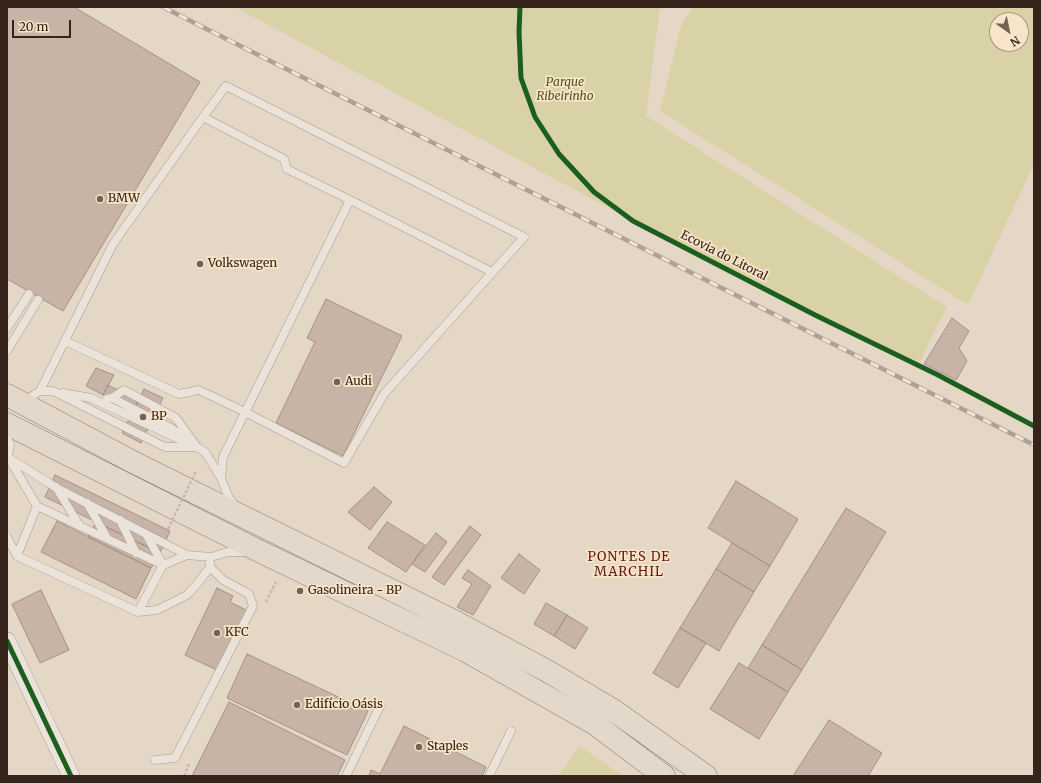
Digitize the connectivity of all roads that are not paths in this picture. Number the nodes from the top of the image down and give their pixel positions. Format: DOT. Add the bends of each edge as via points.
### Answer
graph roads {
  1 [pos="203,117"];
  2 [pos="350,200"];
  3 [pos="492,272"];
  4 [pos="29,294"];
  5 [pos="38,300"];
  6 [pos="8,323"];
  7 [pos="65,341"];
  8 [pos="7,351"];
  9 [pos="40,391"];
  10 [pos="53,391"];
  11 [pos="13,398"];
  12 [pos="112,398"];
  13 [pos="98,402"];
  14 [pos="245,412"];
  15 [pos="7,424"];
  16 [pos="7,439"];
  17 [pos="197,447"];
  18 [pos="7,457"];
  19 [pos="221,478"];
  20 [pos="55,487"];
  21 [pos="87,502"];
  22 [pos="37,506"];
  23 [pos="244,517"];
  24 [pos="120,520"];
  25 [pos="80,526"];
  26 [pos="146,534"];
  27 [pos="7,537"];
  28 [pos="107,538"];
  29 [pos="7,549"];
  30 [pos="259,551"];
  31 [pos="136,553"];
  32 [pos="187,555"];
  33 [pos="17,556"];
  34 [pos="211,557"];
  35 [pos="163,565"];
  36 [pos="210,567"];
  37 [pos="138,612"];
  38 [pos="7,641"];
  39 [pos="380,706"];
  40 [pos="511,731"];
  41 [pos="155,760"];
  42 [pos="71,776"];
  43 [pos="346,776"];
  44 [pos="489,776"];
  45 [pos="664,776"];
  46 [pos="706,776"];
  1 -- 2 [label="lane" via="284,159 287,169"];
  1 -- 3 [label="lane" via="226,86 524,237"];
  1 -- 7 [label="lane" via="113,244"];
  2 -- 3 [label="lane"];
  2 -- 14 [label="lane"];
  3 -- 14 [label="lane" via="384,394 344,463"];
  4 -- 6 [label="lane"];
  5 -- 8 [label="lane"];
  7 -- 9 [label="lane"];
  7 -- 14 [label="lane" via="179,394 199,390"];
  9 -- 10 [label="lane"];
  9 -- 11 [label="lane" via="29,398"];
  10 -- 13 [label="lane" via="91,398"];
  10 -- 17 [label="lane" via="165,447"];
  11 -- 23 [label="main road"];
  12 -- 13 [label="lane"];
  12 -- 17 [label="lane" via="171,428"];
  12 -- 17 [label="lane" via="124,390 176,418"];
  13 -- 17 [label="lane"];
  14 -- 19 [label="lane" via="223,457"];
  15 -- 30 [label="main road"];
  16 -- 18 [label="lane" via="10,444"];
  17 -- 19 [label="lane" via="205,452"];
  18 -- 20 [label="lane"];
  18 -- 22 [label="lane"];
  19 -- 23 [label="lane" via="229,498"];
  20 -- 21 [label="lane"];
  20 -- 25 [label="lane"];
  21 -- 24 [label="lane"];
  21 -- 28 [label="lane"];
  22 -- 25 [label="lane"];
  22 -- 33 [label="lane"];
  23 -- 46 [label="main road" via="452,620 549,672 613,710"];
  24 -- 26 [label="lane"];
  24 -- 31 [label="lane"];
  25 -- 28 [label="lane"];
  26 -- 32 [label="lane"];
  26 -- 35 [label="lane"];
  27 -- 33 [label="lane"];
  28 -- 31 [label="lane"];
  29 -- 33 [label="lane"];
  30 -- 34 [label="lane" via="228,552"];
  30 -- 45 [label="main road" via="464,650 595,724"];
  31 -- 35 [label="lane"];
  32 -- 34 [label="lane"];
  32 -- 35 [label="lane"];
  33 -- 37 [label="lane"];
  34 -- 36 [label="lane"];
  35 -- 37 [label="lane"];
  36 -- 37 [label="lane" via="187,595 157,610"];
  36 -- 41 [label="lane" via="223,580 249,594 253,606 175,758"];
  38 -- 42 [label="street"];
  39 -- 43 [label="lane"];
  40 -- 44 [label="lane"];
}
